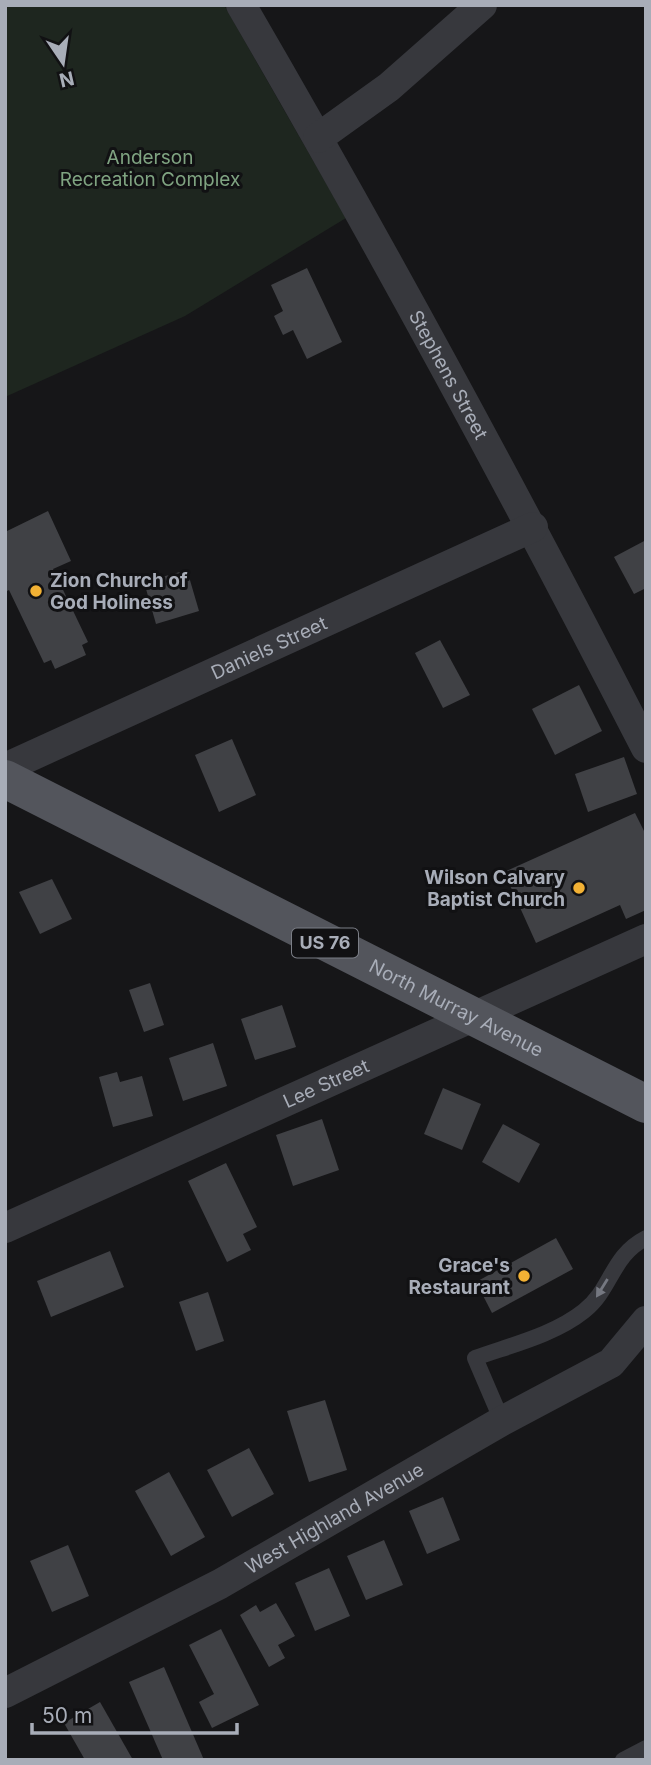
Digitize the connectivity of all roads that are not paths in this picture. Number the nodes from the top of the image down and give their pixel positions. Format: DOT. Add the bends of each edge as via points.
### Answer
graph roads {
  1 [pos="241,5"];
  2 [pos="482,5"];
  3 [pos="318,138"];
  4 [pos="533,527"];
  5 [pos="646,748"];
  6 [pos="5,768"];
  7 [pos="5,779"];
  8 [pos="646,939"];
  9 [pos="471,1017"];
  10 [pos="646,1104"];
  11 [pos="5,1228"];
  12 [pos="646,1238"];
  13 [pos="646,1321"];
  14 [pos="502,1422"];
  15 [pos="5,1693"];
  16 [pos="646,1748"];
  17 [pos="623,1760"];
  1 -- 3 [label="street, Stephens Street"];
  2 -- 3 [label="street" via="389,87"];
  3 -- 4 [label="street, Stephens Street"];
  4 -- 5 [label="street, Stephens Street"];
  4 -- 6 [label="street, Daniels Street"];
  7 -- 9 [label="main road, North Murray Avenue / US 76"];
  8 -- 9 [label="street, Lee Street"];
  9 -- 10 [label="main road, North Murray Avenue / US 76"];
  9 -- 11 [label="street, Lee Street"];
  12 -- 14 [label="lane, one-way" via="628,1247 585,1311 555,1329 475,1358"];
  13 -- 14 [label="street, West Highland Avenue" via="611,1363"];
  14 -- 15 [label="street, West Highland Avenue" via="220,1584"];
  16 -- 17 [label="lane"];
}
